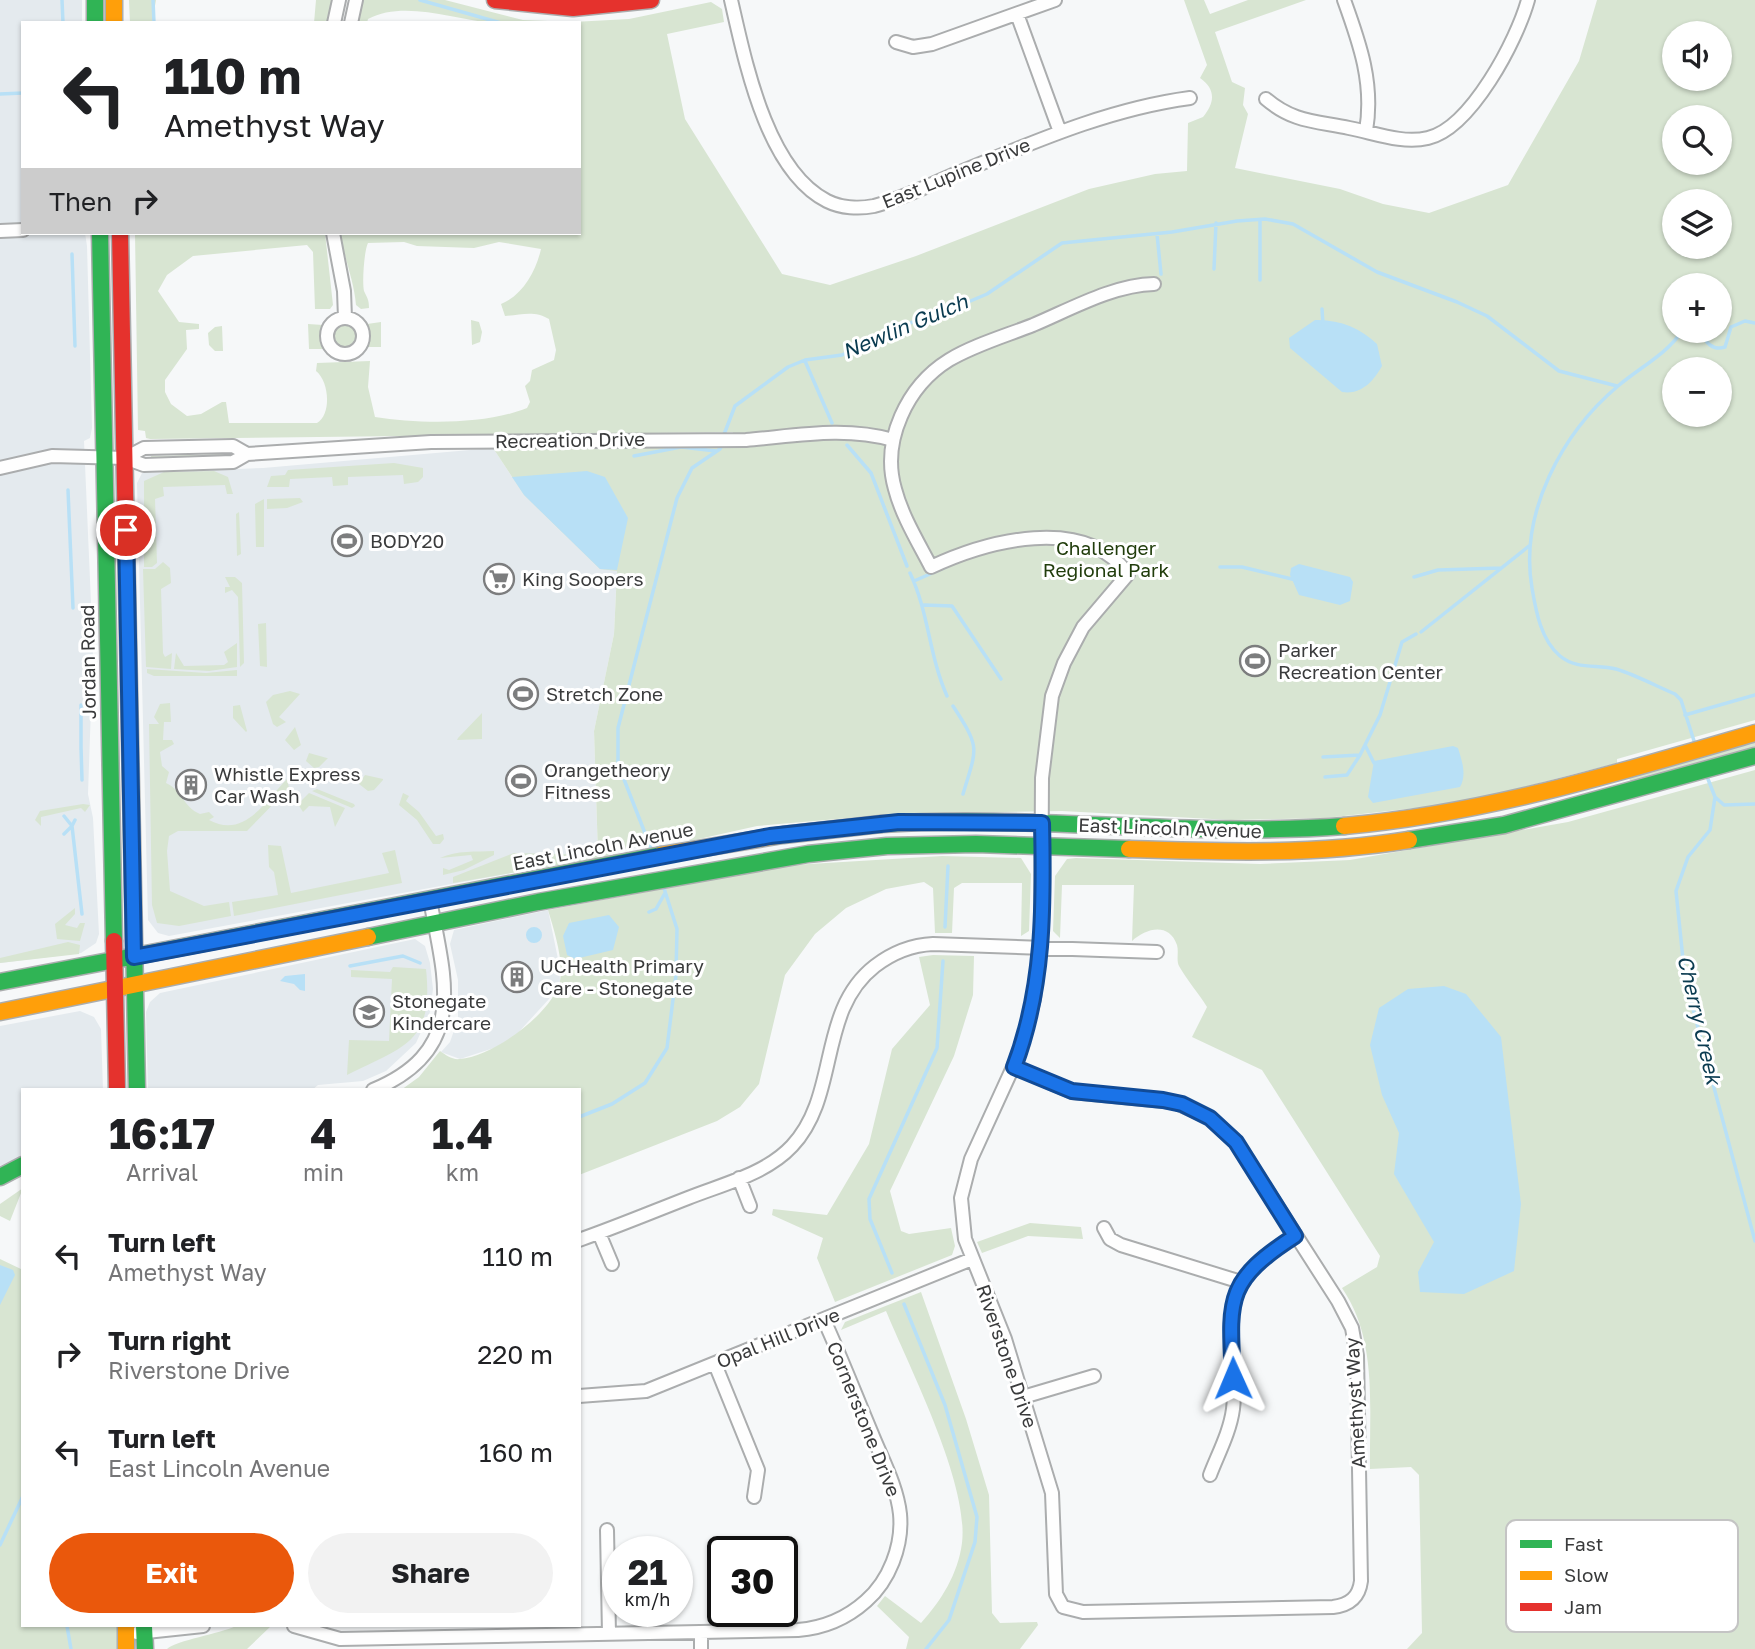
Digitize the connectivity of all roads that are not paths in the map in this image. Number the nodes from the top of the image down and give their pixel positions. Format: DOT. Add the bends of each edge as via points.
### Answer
graph roads {
  1 [pos="95,0"];
  2 [pos="114,0"];
  3 [pos="339,0"];
  4 [pos="356,0"];
  5 [pos="495,0"];
  6 [pos="651,0"];
  7 [pos="731,0"];
  8 [pos="1055,0"];
  9 [pos="1344,0"];
  10 [pos="1528,0"];
  11 [pos="1017,14"];
  12 [pos="95,21"];
  13 [pos="114,21"];
  14 [pos="334,21"];
  15 [pos="351,21"];
  16 [pos="896,43"];
  17 [pos="1190,99"];
  18 [pos="1266,99"];
  19 [pos="1366,131"];
  20 [pos="1060,132"];
  21 [pos="21,230"];
  22 [pos="0,231"];
  23 [pos="100,235"];
  24 [pos="120,235"];
  25 [pos="333,235"];
  26 [pos="1154,284"];
  27 [pos="345,318"];
  28 [pos="893,440"];
  29 [pos="106,457"];
  30 [pos="125,458"];
  31 [pos="0,468"];
  32 [pos="1755,733"];
  33 [pos="1755,756"];
  34 [pos="1042,823"];
  35 [pos="1043,845"];
  36 [pos="430,900"];
  37 [pos="434,923"];
  38 [pos="1040,947"];
  39 [pos="1157,951"];
  40 [pos="134,957"];
  41 [pos="114,960"];
  42 [pos="0,982"];
  43 [pos="134,986"];
  44 [pos="115,990"];
  45 [pos="0,1013"];
  46 [pos="1014,1067"];
  47 [pos="117,1088"];
  48 [pos="137,1088"];
  49 [pos="377,1088"];
  50 [pos="21,1166"];
  51 [pos="0,1177"];
  52 [pos="739,1178"];
  53 [pos="750,1206"];
  54 [pos="1104,1228"];
  55 [pos="599,1233"];
  56 [pos="1295,1236"];
  57 [pos="581,1239"];
  58 [pos="972,1259"];
  59 [pos="612,1264"];
  60 [pos="1241,1282"];
  61 [pos="824,1320"];
  62 [pos="715,1364"];
  63 [pos="1094,1376"];
  64 [pos="581,1396"];
  65 [pos="1023,1397"];
  66 [pos="1210,1475"];
  67 [pos="754,1497"];
  68 [pos="607,1530"];
  69 [pos="1354,1599"];
  70 [pos="183,1627"];
  71 [pos="297,1627"];
  72 [pos="144,1629"];
  73 [pos="350,1632"];
  74 [pos="701,1632"];
  75 [pos="610,1634"];
  76 [pos="126,1636"];
  77 [pos="145,1649"];
  78 [pos="701,1649"];
  1 -- 12 [label="main road"];
  2 -- 13 [label="main road"];
  3 -- 14 [label="street"];
  4 -- 15 [label="street"];
  5 -- 6 [label="main road" via="569,9"];
  7 -- 20 [label="street, East Lupine Drive" via="751,86 767,123 805,185 834,204 857,207 887,202"];
  8 -- 11 [label="street"];
  9 -- 19 [label="street" via="1368,79"];
  10 -- 19 [label="street" via="1510,44 1472,108 1457,124 1419,140"];
  11 -- 16 [label="street" via="923,46"];
  11 -- 20 [label="street"];
  17 -- 20 [label="street, East Lupine Drive" via="1126,110"];
  18 -- 19 [label="street" via="1285,115"];
  21 -- 22 [label="street"];
  23 -- 29 [label="main road, Jordan Road"];
  24 -- 30 [label="main road"];
  25 -- 27 [label="street"];
  26 -- 28 [label="street" via="1108,295 948,361 912,395"];
  28 -- 30 [label="street, Recreation Drive" via="861,434 794,433 746,440 394,444 247,454 233,462 144,464"];
  28 -- 34 [label="street" via="894,488 931,567 1005,544 1055,538 1103,552 1128,574 1088,619 1058,679 1048,715"];
  29 -- 30 [label="street, Recreation Drive"];
  29 -- 31 [label="street, Recreation Drive" via="52,456"];
  29 -- 41 [label="main road, Jordan Road"];
  30 -- 40 [label="main road"];
  32 -- 34 [label="main road, East Lincoln Avenue" via="1495,804 1421,817 1261,830"];
  33 -- 35 [label="main road, East Lincoln Avenue" via="1468,833 1318,852"];
  34 -- 35 [label="street, Riverstone Drive"];
  34 -- 36 [label="main road, East Lincoln Avenue" via="899,822 782,835"];
  35 -- 37 [label="main road, East Lincoln Avenue" via="887,846 808,854"];
  35 -- 38 [label="street, Riverstone Drive"];
  36 -- 37 [label="street"];
  36 -- 40 [label="main road, East Lincoln Avenue"];
  37 -- 43 [label="main road, East Lincoln Avenue"];
  37 -- 49 [label="street" via="446,980 441,1021 417,1062"];
  38 -- 39 [label="street"];
  38 -- 46 [label="street, Riverstone Drive" via="1034,999"];
  38 -- 52 [label="street" via="925,944 899,951 871,968 843,1004 806,1127 780,1157"];
  40 -- 41 [label="main road, East Lincoln Avenue"];
  40 -- 43 [label="main road"];
  41 -- 42 [label="main road, East Lincoln Avenue"];
  41 -- 44 [label="main road, Jordan Road"];
  43 -- 44 [label="main road, East Lincoln Avenue"];
  43 -- 48 [label="main road"];
  44 -- 45 [label="main road, East Lincoln Avenue"];
  44 -- 47 [label="main road, Jordan Road"];
  46 -- 56 [label="street, Amethyst Way" via="1072,1091 1163,1100 1210,1118 1236,1142"];
  46 -- 58 [label="street, Riverstone Drive" via="962,1189 961,1224"];
  50 -- 51 [label="main road"];
  52 -- 53 [label="street"];
  52 -- 55 [label="street"];
  54 -- 60 [label="street" via="1110,1239 1121,1245"];
  55 -- 57 [label="street"];
  55 -- 59 [label="street"];
  56 -- 60 [label="street" via="1256,1262"];
  56 -- 69 [label="street, Amethyst Way" via="1338,1301 1356,1346 1361,1581"];
  58 -- 61 [label="street, Opal Hill Drive"];
  58 -- 65 [label="street, Riverstone Drive"];
  60 -- 66 [label="street" via="1231,1316 1233,1407"];
  61 -- 62 [label="street, Opal Hill Drive"];
  61 -- 74 [label="street, Cornerstone Drive" via="896,1494 900,1522 892,1563 869,1599 825,1625"];
  62 -- 64 [label="street, Opal Hill Drive" via="637,1393"];
  62 -- 67 [label="street" via="758,1470"];
  63 -- 65 [label="street"];
  65 -- 69 [label="street, Riverstone Drive" via="1052,1493 1056,1594 1063,1607 1083,1612 1333,1607"];
  68 -- 75 [label="street"];
  70 -- 72 [label="street"];
  71 -- 73 [label="street, Cornerstone Drive" via="321,1636"];
  72 -- 76 [label="street"];
  72 -- 77 [label="main road"];
  73 -- 75 [label="street, Cornerstone Drive"];
  74 -- 75 [label="street, Cornerstone Drive"];
  74 -- 78 [label="street"];
}
